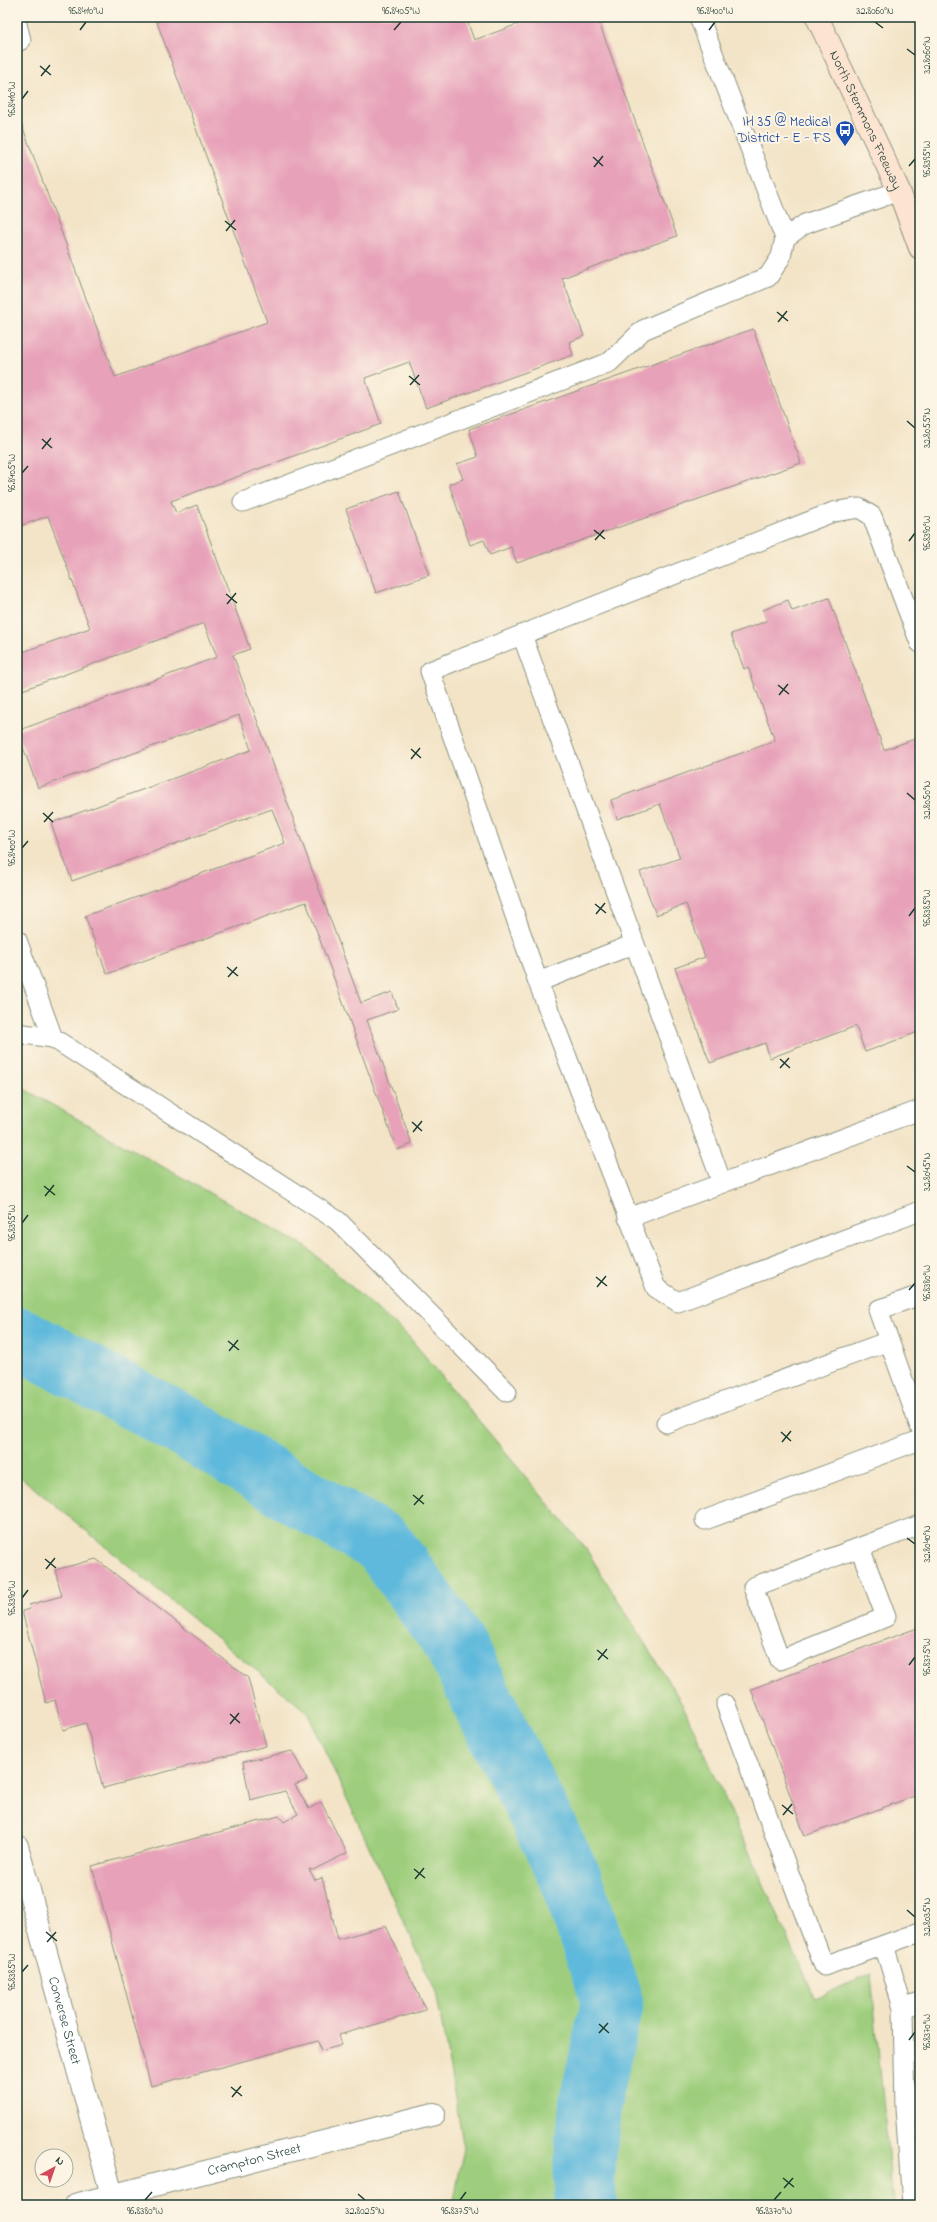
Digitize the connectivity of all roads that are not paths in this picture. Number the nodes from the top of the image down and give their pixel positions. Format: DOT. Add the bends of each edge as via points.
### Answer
graph roads {
  1 [pos="699,17"];
  2 [pos="817,17"];
  3 [pos="17,24"];
  4 [pos="17,42"];
  5 [pos="899,191"];
  6 [pos="785,238"];
  7 [pos="920,248"];
  8 [pos="243,502"];
  9 [pos="522,635"];
  10 [pos="920,643"];
  11 [pos="17,940"];
  12 [pos="634,944"];
  13 [pos="538,982"];
  14 [pos="17,1033"];
  15 [pos="53,1038"];
  16 [pos="920,1110"];
  17 [pos="722,1183"];
  18 [pos="920,1211"];
  19 [pos="628,1218"];
  20 [pos="920,1295"];
  21 [pos="889,1341"];
  22 [pos="507,1392"];
  23 [pos="666,1423"];
  24 [pos="920,1427"];
  25 [pos="920,1440"];
  26 [pos="705,1520"];
  27 [pos="920,1525"];
  28 [pos="860,1548"];
  29 [pos="726,1706"];
  30 [pos="17,1846"];
  31 [pos="920,1932"];
  32 [pos="884,1945"];
  33 [pos="912,2005"];
  34 [pos="434,2114"];
  35 [pos="112,2195"];
  36 [pos="75,2205"];
  37 [pos="912,2205"];
  1 -- 6 [label="lane"];
  2 -- 5 [label="main road, North Stemmons Freeway"];
  3 -- 4 [label="lane" via="21,40"];
  5 -- 6 [label="lane" via="806,224"];
  5 -- 7 [label="main road, North Stemmons Freeway"];
  6 -- 8 [label="lane" via="780,257 768,277 644,330 610,362"];
  9 -- 10 [label="lane" via="833,512 859,508 872,516"];
  9 -- 12 [label="lane"];
  9 -- 13 [label="lane" via="430,671"];
  11 -- 15 [label="lane"];
  12 -- 13 [label="lane"];
  12 -- 17 [label="lane"];
  13 -- 19 [label="lane"];
  14 -- 15 [label="lane"];
  15 -- 22 [label="lane" via="338,1221"];
  16 -- 17 [label="lane"];
  17 -- 19 [label="lane"];
  18 -- 19 [label="lane" via="678,1302 656,1288"];
  20 -- 21 [label="lane" via="878,1310"];
  21 -- 23 [label="lane"];
  21 -- 24 [label="lane"];
  25 -- 26 [label="lane"];
  27 -- 28 [label="lane"];
  28 -- 28 [label="lane" via="754,1587 780,1660 886,1617"];
  29 -- 32 [label="lane" via="824,1966"];
  30 -- 35 [label="street, Converse Street"];
  31 -- 32 [label="lane"];
  32 -- 33 [label="lane"];
  33 -- 37 [label="lane" via="904,2107"];
  34 -- 35 [label="street, Crampton Street"];
  35 -- 36 [label="street, Crampton Street"];
}
